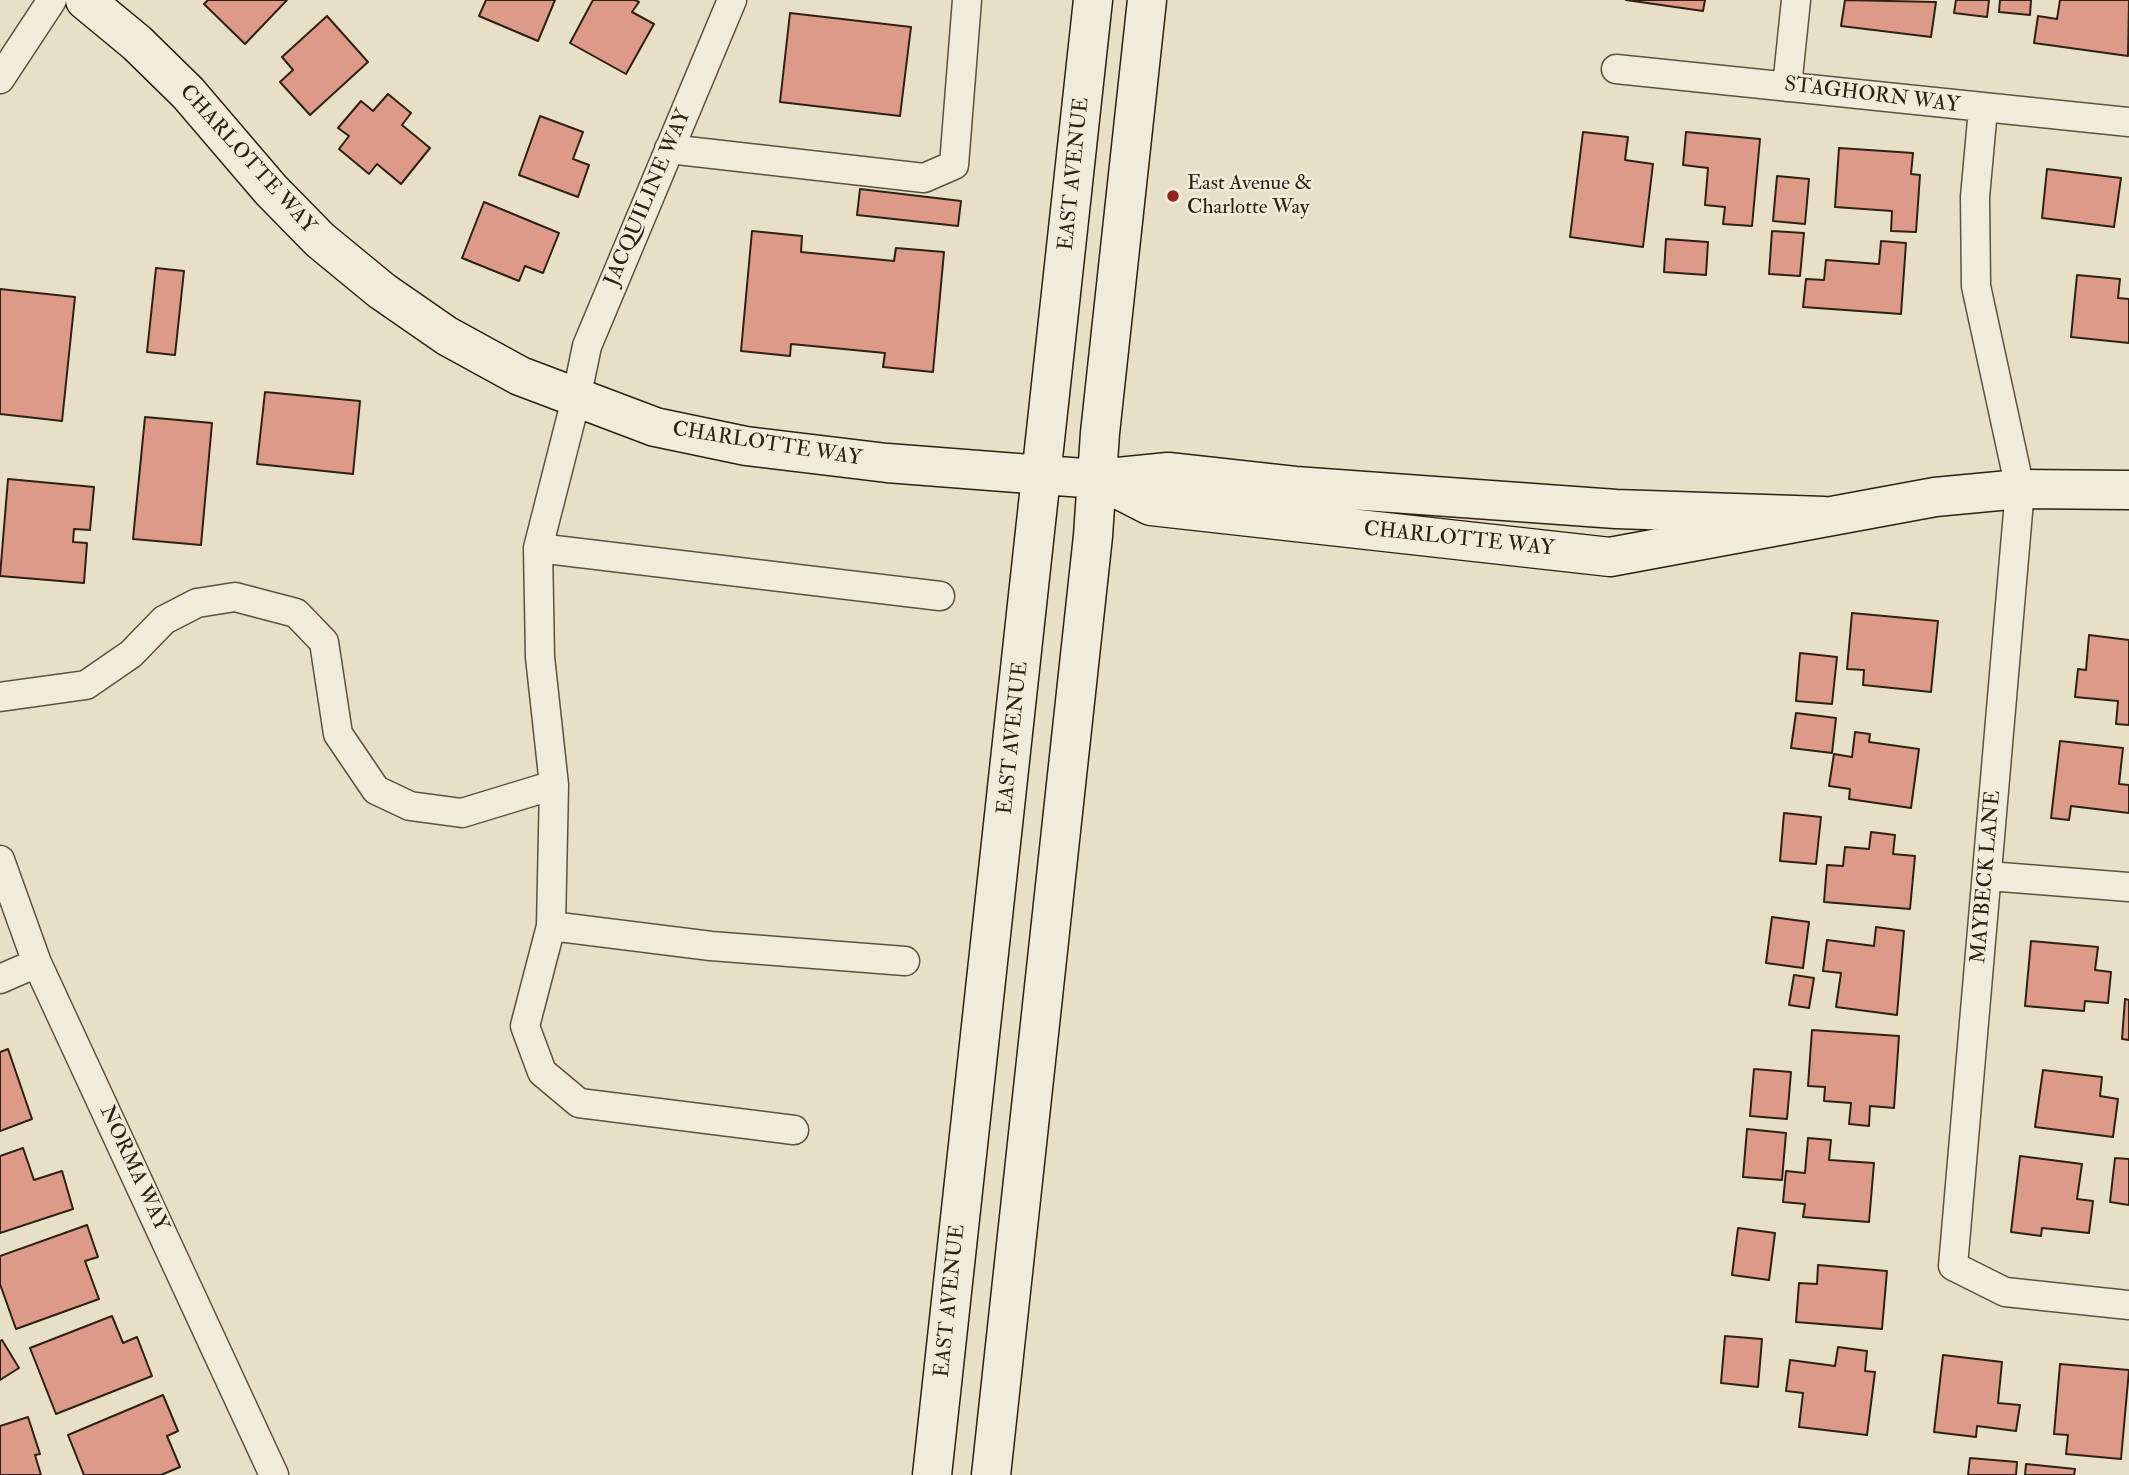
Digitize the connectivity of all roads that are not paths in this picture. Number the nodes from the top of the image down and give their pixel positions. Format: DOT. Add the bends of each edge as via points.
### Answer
graph roads {
  1 [pos="52,0"];
  2 [pos="85,0"];
  3 [pos="732,0"];
  4 [pos="967,0"];
  5 [pos="1093,0"];
  6 [pos="1147,0"];
  7 [pos="1796,0"];
  8 [pos="1616,69"];
  9 [pos="0,79"];
  10 [pos="1787,87"];
  11 [pos="1983,109"];
  12 [pos="2129,122"];
  13 [pos="669,149"];
  14 [pos="576,399"];
  15 [pos="1043,475"];
  16 [pos="1098,479"];
  17 [pos="2020,489"];
  18 [pos="2129,491"];
  19 [pos="538,548"];
  20 [pos="940,596"];
  21 [pos="0,697"];
  22 [pos="554,785"];
  23 [pos="0,860"];
  24 [pos="1988,876"];
  25 [pos="2129,887"];
  26 [pos="551,926"];
  27 [pos="905,961"];
  28 [pos="37,963"];
  29 [pos="0,979"];
  30 [pos="794,1129"];
  31 [pos="2129,1305"];
  32 [pos="274,1475"];
  33 [pos="932,1475"];
  34 [pos="991,1475"];
  1 -- 9 [label="street"];
  2 -- 14 [label="main road, CHARLOTTE WAY" via="188,93 320,240 382,291 447,336 520,376"];
  3 -- 13 [label="street, JACQUILINE WAY"];
  4 -- 13 [label="street" via="954,165 925,178"];
  5 -- 15 [label="main road, EAST AVENUE"];
  6 -- 16 [label="main road"];
  7 -- 10 [label="street"];
  8 -- 10 [label="street, STAGHORN WAY"];
  10 -- 11 [label="street, STAGHORN WAY"];
  11 -- 12 [label="street, STAGHORN WAY"];
  11 -- 17 [label="street, MAYBECK LANE" via="1975,197 1976,286"];
  13 -- 14 [label="street, JACQUILINE WAY" via="587,346"];
  14 -- 15 [label="main road, CHARLOTTE WAY" via="655,427 746,446"];
  14 -- 19 [label="street, JACQUILINE WAY"];
  15 -- 16 [label="main road, CHARLOTTE WAY"];
  15 -- 33 [label="main road, EAST AVENUE"];
  16 -- 17 [label="main road, CHARLOTTE WAY" via="1151,506 1611,557 1935,497"];
  16 -- 34 [label="main road"];
  17 -- 18 [label="main road, CHARLOTTE WAY"];
  17 -- 24 [label="street, MAYBECK LANE"];
  19 -- 20 [label="street"];
  19 -- 22 [label="street, JACQUILINE WAY" via="540,657"];
  21 -- 22 [label="street" via="86,685 131,654 164,620 197,603 235,597 296,613 324,642 338,734 376,790 410,806 462,813"];
  22 -- 26 [label="street, JACQUILINE WAY"];
  23 -- 28 [label="street, NORMA WAY"];
  24 -- 25 [label="street"];
  24 -- 31 [label="street, MAYBECK LANE" via="1953,1266 2005,1292"];
  26 -- 27 [label="street" via="711,946"];
  26 -- 30 [label="street, JACQUILINE WAY" via="525,1026 542,1072 579,1103"];
  28 -- 29 [label="street"];
  28 -- 32 [label="street, NORMA WAY"];
}
